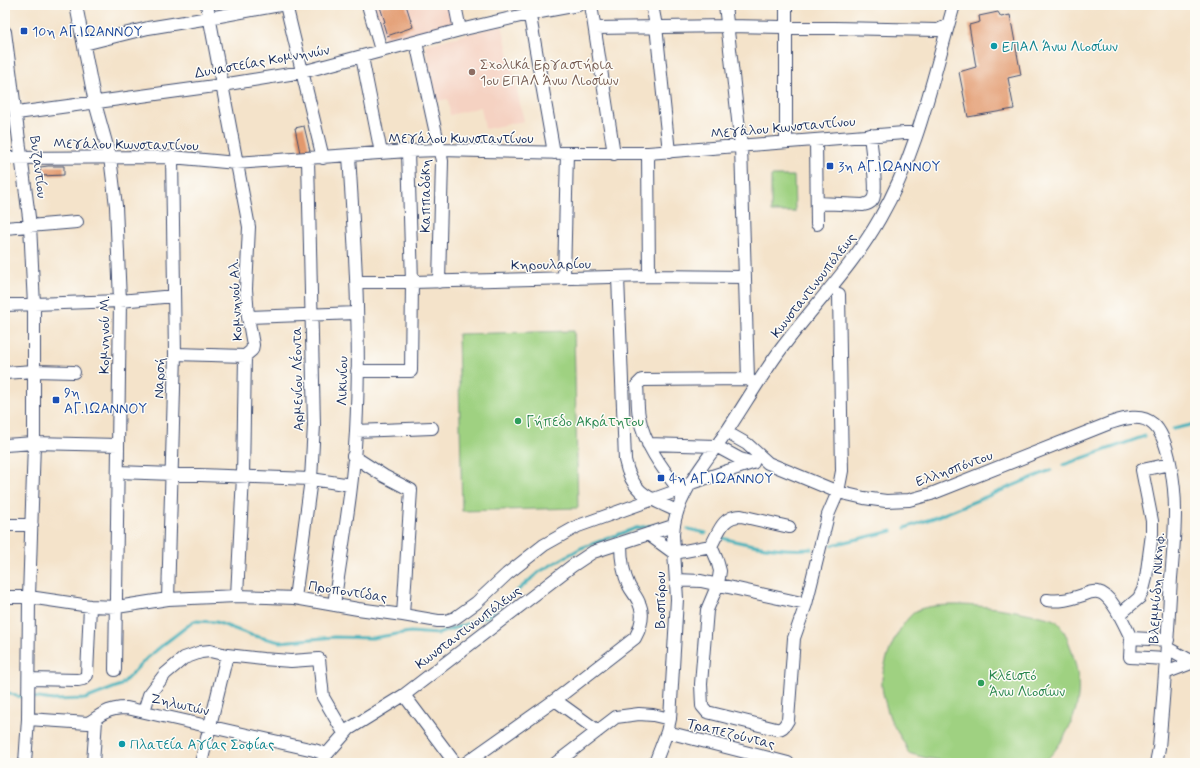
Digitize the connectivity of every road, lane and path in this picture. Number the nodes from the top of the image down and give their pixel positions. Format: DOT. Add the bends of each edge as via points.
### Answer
graph roads {
  1 [pos="76,5"];
  2 [pos="207,5"];
  3 [pos="280,5"];
  4 [pos="286,5"];
  5 [pos="368,5"];
  6 [pos="455,5"];
  7 [pos="578,5"];
  8 [pos="591,5"];
  9 [pos="652,5"];
  10 [pos="725,5"];
  11 [pos="786,5"];
  12 [pos="954,5"];
  13 [pos="529,9"];
  14 [pos="209,18"];
  15 [pos="948,25"];
  16 [pos="656,26"];
  17 [pos="728,26"];
  18 [pos="787,27"];
  19 [pos="595,28"];
  20 [pos="460,30"];
  21 [pos="5,32"];
  22 [pos="416,42"];
  23 [pos="84,44"];
  24 [pos="381,50"];
  25 [pos="362,57"];
  26 [pos="302,72"];
  27 [pos="222,85"];
  28 [pos="95,103"];
  29 [pos="17,113"];
  30 [pos="917,133"];
  31 [pos="870,135"];
  32 [pos="816,140"];
  33 [pos="786,142"];
  34 [pos="741,146"];
  35 [pos="440,150"];
  36 [pos="408,151"];
  37 [pos="669,152"];
  38 [pos="381,153"];
  39 [pos="554,153"];
  40 [pos="567,153"];
  41 [pos="648,153"];
  42 [pos="614,154"];
  43 [pos="349,156"];
  44 [pos="110,157"];
  45 [pos="172,157"];
  46 [pos="5,158"];
  47 [pos="22,158"];
  48 [pos="323,158"];
  49 [pos="308,159"];
  50 [pos="236,164"];
  51 [pos="817,203"];
  52 [pos="77,222"];
  53 [pos="817,224"];
  54 [pos="30,225"];
  55 [pos="5,228"];
  56 [pos="649,276"];
  57 [pos="618,277"];
  58 [pos="745,277"];
  59 [pos="564,278"];
  60 [pos="357,282"];
  61 [pos="412,282"];
  62 [pos="439,282"];
  63 [pos="839,294"];
  64 [pos="174,296"];
  65 [pos="120,301"];
  66 [pos="5,305"];
  67 [pos="34,305"];
  68 [pos="357,313"];
  69 [pos="311,314"];
  70 [pos="248,317"];
  71 [pos="175,354"];
  72 [pos="245,356"];
  73 [pos="357,370"];
  74 [pos="34,371"];
  75 [pos="74,372"];
  76 [pos="5,373"];
  77 [pos="752,382"];
  78 [pos="1148,420"];
  79 [pos="432,428"];
  80 [pos="356,431"];
  81 [pos="726,432"];
  82 [pos="34,443"];
  83 [pos="648,444"];
  84 [pos="5,445"];
  85 [pos="118,445"];
  86 [pos="716,446"];
  87 [pos="354,456"];
  88 [pos="752,463"];
  89 [pos="768,463"];
  90 [pos="1170,464"];
  91 [pos="118,472"];
  92 [pos="171,475"];
  93 [pos="243,476"];
  94 [pos="311,479"];
  95 [pos="691,482"];
  96 [pos="351,484"];
  97 [pos="679,490"];
  98 [pos="838,492"];
  99 [pos="651,500"];
  100 [pos="677,511"];
  101 [pos="5,525"];
  102 [pos="32,525"];
  103 [pos="673,526"];
  104 [pos="789,527"];
  105 [pos="648,534"];
  106 [pos="621,544"];
  107 [pos="711,546"];
  108 [pos="674,552"];
  109 [pos="676,580"];
  110 [pos="718,584"];
  111 [pos="237,596"];
  112 [pos="29,597"];
  113 [pos="5,598"];
  114 [pos="295,598"];
  115 [pos="168,599"];
  116 [pos="1047,600"];
  117 [pos="806,604"];
  118 [pos="334,605"];
  119 [pos="90,606"];
  120 [pos="117,607"];
  121 [pos="402,615"];
  122 [pos="1119,615"];
  123 [pos="1131,638"];
  124 [pos="1167,649"];
  125 [pos="227,655"];
  126 [pos="1195,662"];
  127 [pos="115,670"];
  128 [pos="1165,673"];
  129 [pos="29,684"];
  130 [pos="404,695"];
  131 [pos="555,700"];
  132 [pos="144,711"];
  133 [pos="670,719"];
  134 [pos="28,720"];
  135 [pos="96,720"];
  136 [pos="210,727"];
  137 [pos="598,731"];
  138 [pos="667,732"];
  139 [pos="344,733"];
  140 [pos="322,759"];
  141 [pos="25,763"];
  142 [pos="94,763"];
  143 [pos="201,763"];
  144 [pos="455,763"];
  145 [pos="466,763"];
  146 [pos="556,763"];
  147 [pos="655,763"];
  148 [pos="788,763"];
  149 [pos="1156,763"];
  1 -- 23 [label="street, Κομνηνού Μ."];
  2 -- 14 [label="street, Κομνηνού Αλ."];
  3 -- 14 [label="street"];
  4 -- 26 [label="street"];
  5 -- 24 [label="street"];
  6 -- 20 [label="street"];
  7 -- 13 [label="street, Δυναστείας Κομνηνών"];
  8 -- 19 [label="street"];
  9 -- 16 [label="street"];
  10 -- 17 [label="street"];
  11 -- 18 [label="street"];
  12 -- 15 [label="street, Κωνσταντινουπόλεως"];
  13 -- 20 [label="street, Δυναστείας Κομνηνών"];
  13 -- 39 [label="street"];
  14 -- 23 [label="street" via="148,28"];
  14 -- 27 [label="street, Κομνηνού Αλ."];
  15 -- 18 [label="street" via="938,30"];
  15 -- 30 [label="street, Κωνσταντινουπόλεως"];
  16 -- 17 [label="street"];
  16 -- 19 [label="street"];
  16 -- 37 [label="street"];
  17 -- 18 [label="street"];
  17 -- 34 [label="street"];
  18 -- 33 [label="street"];
  19 -- 42 [label="street"];
  20 -- 22 [label="street, Δυναστείας Κομνηνών"];
  21 -- 29 [label="street, Βυζαντίου"];
  22 -- 24 [label="street, Δυναστείας Κομνηνών"];
  22 -- 35 [label="street, Καππαδόκη"];
  23 -- 28 [label="street, Κομνηνού Μ."];
  24 -- 25 [label="street, Δυναστείας Κομνηνών"];
  25 -- 26 [label="street, Δυναστείας Κομνηνών"];
  25 -- 38 [label="street"];
  26 -- 27 [label="street, Δυναστείας Κομνηνών"];
  26 -- 48 [label="street"];
  27 -- 28 [label="street, Δυναστείας Κομνηνών"];
  27 -- 50 [label="street, Κομνηνού Αλ."];
  28 -- 29 [label="street, Δυναστείας Κομνηνών"];
  28 -- 44 [label="street, Κομνηνού Μ."];
  29 -- 47 [label="street, Βυζαντίου"];
  30 -- 31 [label="street, Μεγάλου Κωνσταντίνου"];
  30 -- 77 [label="street, Κωνσταντινουπόλεως" via="895,192 864,246"];
  31 -- 32 [label="street, Μεγάλου Κωνσταντίνου"];
  31 -- 51 [label="street" via="876,189 873,200 868,204 858,205"];
  32 -- 33 [label="street, Μεγάλου Κωνσταντίνου"];
  32 -- 51 [label="street"];
  33 -- 34 [label="street, Μεγάλου Κωνσταντίνου"];
  34 -- 37 [label="street, Μεγάλου Κωνσταντίνου"];
  34 -- 58 [label="street"];
  35 -- 36 [label="street, Μεγάλου Κωνσταντίνου"];
  35 -- 39 [label="street, Μεγάλου Κωνσταντίνου"];
  35 -- 62 [label="street, Καππαδόκη" via="442,166"];
  36 -- 38 [label="street, Μεγάλου Κωνσταντίνου"];
  36 -- 61 [label="street"];
  37 -- 41 [label="street, Μεγάλου Κωνσταντίνου"];
  38 -- 43 [label="street, Μεγάλου Κωνσταντίνου"];
  39 -- 40 [label="street, Μεγάλου Κωνσταντίνου"];
  40 -- 42 [label="street, Μεγάλου Κωνσταντίνου"];
  40 -- 59 [label="street"];
  41 -- 42 [label="street, Μεγάλου Κωνσταντίνου"];
  41 -- 56 [label="street"];
  43 -- 48 [label="street, Μεγάλου Κωνσταντίνου"];
  43 -- 60 [label="street, Λικινίου"];
  44 -- 45 [label="street, Μεγάλου Κωνσταντίνου"];
  44 -- 47 [label="street, Μεγάλου Κωνσταντίνου"];
  44 -- 65 [label="street, Κομνηνού Μ." via="116,206"];
  45 -- 50 [label="street, Μεγάλου Κωνσταντίνου"];
  45 -- 64 [label="street, Ναρσή"];
  46 -- 47 [label="street, Μεγάλου Κωνσταντίνου"];
  47 -- 54 [label="street, Βυζαντίου"];
  48 -- 49 [label="street, Μεγάλου Κωνσταντίνου"];
  49 -- 50 [label="street, Μεγάλου Κωνσταντίνου"];
  49 -- 69 [label="street, Αρμενίου Λέοντα"];
  50 -- 70 [label="street, Κομνηνού Αλ." via="248,227"];
  51 -- 53 [label="street"];
  52 -- 54 [label="street"];
  54 -- 55 [label="street"];
  54 -- 67 [label="street, Βυζαντίου"];
  56 -- 57 [label="street, Κηρουλαρίου"];
  56 -- 58 [label="street, Κηρουλαρίου"];
  57 -- 59 [label="street, Κηρουλαρίου"];
  57 -- 99 [label="street" via="625,460 627,470 641,493"];
  58 -- 77 [label="street"];
  59 -- 62 [label="street, Κηρουλαρίου"];
  60 -- 61 [label="street, Κηρουλαρίου"];
  60 -- 68 [label="street, Λικινίου"];
  61 -- 62 [label="street, Κηρουλαρίου"];
  61 -- 73 [label="street" via="411,371"];
  63 -- 98 [label="street" via="842,471"];
  64 -- 65 [label="street"];
  64 -- 71 [label="street, Ναρσή"];
  65 -- 67 [label="street"];
  65 -- 85 [label="street, Κομνηνού Μ."];
  66 -- 67 [label="street"];
  67 -- 74 [label="street, Βυζαντίου"];
  68 -- 69 [label="street"];
  68 -- 73 [label="street, Λικινίου"];
  69 -- 70 [label="street"];
  69 -- 94 [label="street, Αρμενίου Λέοντα" via="314,425"];
  70 -- 72 [label="street, Κομνηνού Αλ." via="253,345 252,350"];
  71 -- 72 [label="street"];
  71 -- 92 [label="street, Ναρσή"];
  72 -- 93 [label="street, Κομνηνού Αλ."];
  73 -- 80 [label="street, Λικινίου"];
  74 -- 75 [label="street"];
  74 -- 76 [label="street"];
  74 -- 82 [label="street, Βυζαντίου"];
  77 -- 81 [label="street, Κωνσταντινουπόλεως"];
  77 -- 83 [label="street" via="638,382 639,415"];
  78 -- 90 [label="street, Βλεμμύδη Νικηφ." via="1159,430 1165,442"];
  78 -- 98 [label="street, Ελλησπόντου" via="1137,418 1110,423 916,498 886,501"];
  79 -- 80 [label="street"];
  80 -- 87 [label="street, Λικινίου"];
  81 -- 86 [label="street, Κωνσταντινουπόλεως"];
  81 -- 89 [label="street, Ελλησπόντου" via="747,444"];
  82 -- 84 [label="street"];
  82 -- 85 [label="street"];
  82 -- 102 [label="street, Βυζαντίου"];
  83 -- 86 [label="street"];
  83 -- 97 [label="street"];
  85 -- 91 [label="street, Κομνηνού Μ."];
  86 -- 88 [label="street, Ελλησπόντου"];
  86 -- 95 [label="street, Βοσπόρου"];
  87 -- 96 [label="street, Λικινίου"];
  87 -- 121 [label="street" via="411,490"];
  88 -- 89 [label="street, Ελλησπόντου"];
  88 -- 95 [label="street"];
  89 -- 98 [label="street, Ελλησπόντου"];
  90 -- 122 [label="street" via="1142,470 1152,521 1146,578 1139,598"];
  90 -- 124 [label="street, Βλεμμύδη Νικηφ." via="1175,510"];
  91 -- 92 [label="street"];
  91 -- 120 [label="street, Κομνηνού Μ."];
  92 -- 93 [label="street"];
  92 -- 115 [label="street, Ναρσή"];
  93 -- 94 [label="street"];
  93 -- 111 [label="street, Κομνηνού Αλ."];
  94 -- 96 [label="street"];
  94 -- 114 [label="street, Αρμενίου Λέοντα"];
  95 -- 97 [label="street, Προποντίδας"];
  95 -- 100 [label="street, Βοσπόρου"];
  96 -- 118 [label="street, Λικινίου"];
  97 -- 99 [label="street, Προποντίδας"];
  98 -- 117 [label="street" via="828,515"];
  99 -- 100 [label="street"];
  99 -- 121 [label="street, Προποντίδας" via="578,526 544,545 455,618 438,621"];
  100 -- 103 [label="street, Βοσπόρου"];
  101 -- 102 [label="street"];
  102 -- 112 [label="street, Βυζαντίου"];
  103 -- 105 [label="street, Κωνσταντινουπόλεως"];
  103 -- 108 [label="street, Βοσπόρου"];
  104 -- 107 [label="street" via="735,516 725,521"];
  105 -- 106 [label="street, Κωνσταντινουπόλεως"];
  105 -- 108 [label="street"];
  106 -- 130 [label="street, Κωνσταντινουπόλεως" via="593,552 572,566"];
  106 -- 131 [label="street" via="621,560 625,575 642,609 641,627 625,646"];
  107 -- 108 [label="street"];
  107 -- 110 [label="street" via="720,571"];
  108 -- 109 [label="street, Βοσπόρου"];
  109 -- 110 [label="street"];
  109 -- 133 [label="street, Βοσπόρου"];
  110 -- 117 [label="street"];
  110 -- 117 [label="street" via="707,610 701,684 703,708 709,713 776,729 784,726 788,720 794,638"];
  111 -- 114 [label="street, Προποντίδας"];
  111 -- 115 [label="street, Προποντίδας"];
  112 -- 113 [label="street, Προποντίδας"];
  112 -- 119 [label="street, Προποντίδας"];
  112 -- 129 [label="street, Βυζαντίου"];
  114 -- 118 [label="street, Προποντίδας"];
  115 -- 120 [label="street, Προποντίδας"];
  116 -- 122 [label="street" via="1069,600 1098,592 1106,595"];
  118 -- 121 [label="street, Προποντίδας"];
  119 -- 120 [label="street, Προποντίδας"];
  119 -- 129 [label="street" via="87,675 78,680"];
  120 -- 127 [label="street, Κομνηνού Μ."];
  122 -- 123 [label="street"];
  123 -- 124 [label="street"];
  123 -- 124 [label="street" via="1130,657"];
  124 -- 126 [label="street"];
  124 -- 128 [label="street, Βλεμμύδη Νικηφ."];
  125 -- 132 [label="street" via="210,650 184,658 165,674 149,695"];
  125 -- 136 [label="street"];
  125 -- 139 [label="street" via="290,661 319,660 323,697"];
  126 -- 128 [label="street"];
  128 -- 149 [label="street, Βλεμμύδη Νικηφ."];
  129 -- 134 [label="street, Βυζαντίου"];
  130 -- 139 [label="street, Κωνσταντινουπόλεως" via="356,723"];
  130 -- 144 [label="street"];
  131 -- 137 [label="street"];
  131 -- 145 [label="street"];
  132 -- 135 [label="street, Ζηλωτών" via="116,709 106,712"];
  132 -- 136 [label="street, Ζηλωτών"];
  133 -- 137 [label="street" via="653,715 628,715 616,718"];
  133 -- 138 [label="street, Βοσπόρου"];
  134 -- 135 [label="street, Ζηλωτών" via="88,723"];
  134 -- 141 [label="street, Βυζαντίου"];
  135 -- 142 [label="street"];
  136 -- 140 [label="street, Ζηλωτών" via="314,750"];
  136 -- 143 [label="street"];
  137 -- 146 [label="street"];
  138 -- 147 [label="street, Βοσπόρου"];
  138 -- 148 [label="street, Τραπεζούντας"];
  139 -- 140 [label="street, Κωνσταντινουπόλεως"];
}
